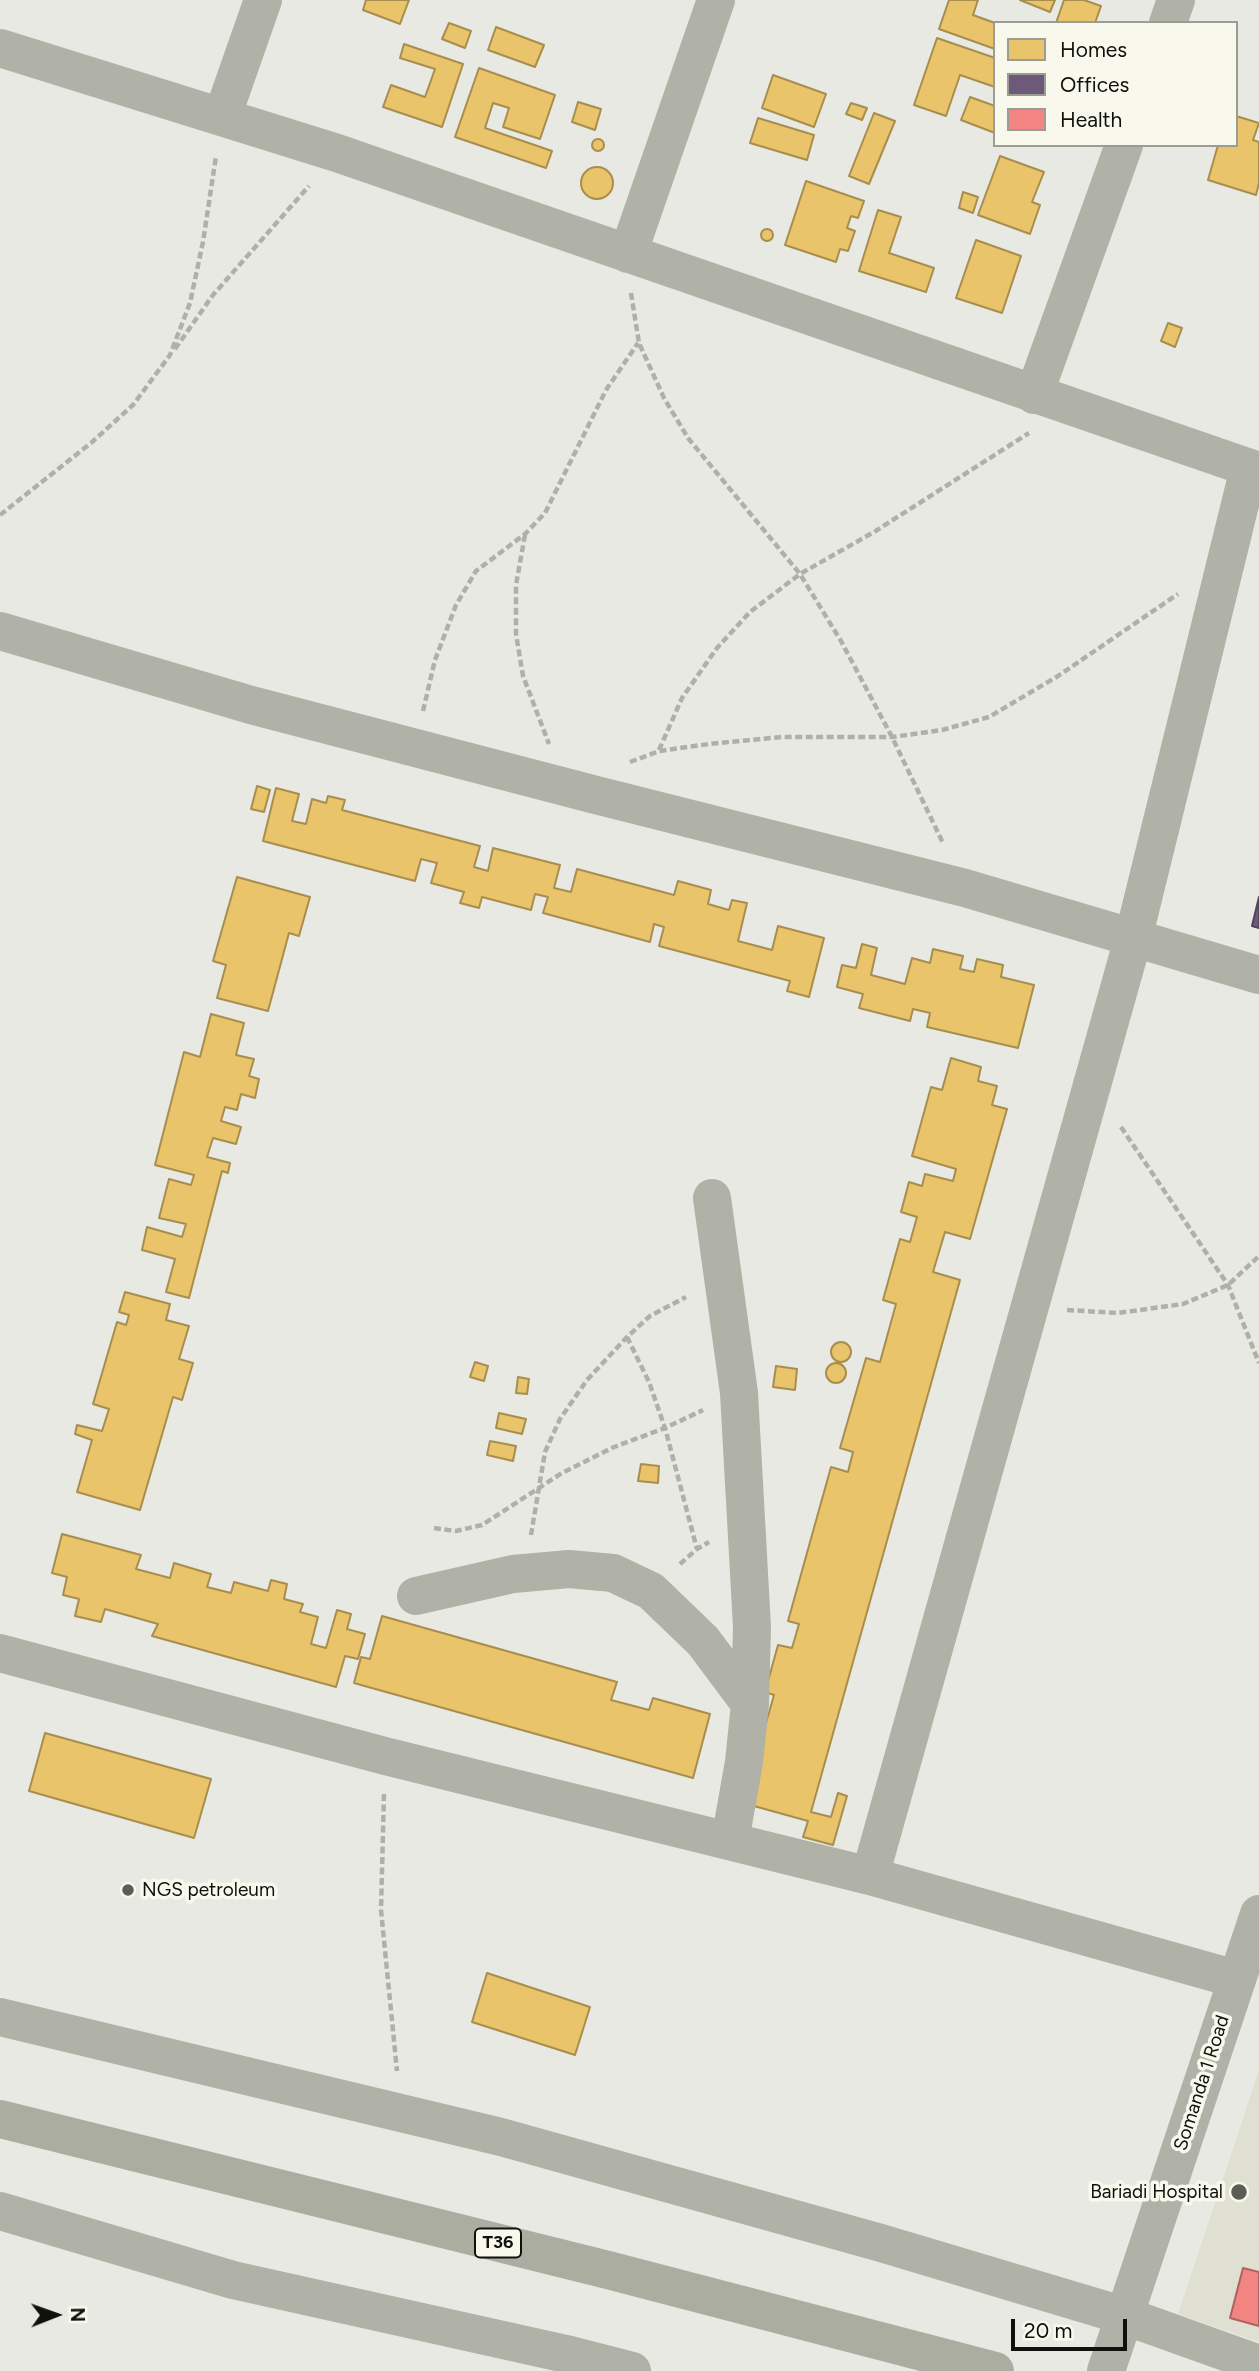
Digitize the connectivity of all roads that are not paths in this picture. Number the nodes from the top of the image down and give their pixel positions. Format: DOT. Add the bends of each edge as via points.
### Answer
graph roads {
  1 [pos="263,0"];
  2 [pos="716,0"];
  3 [pos="1176,0"];
  4 [pos="1169,21"];
  5 [pos="0,48"];
  6 [pos="222,117"];
  7 [pos="1123,147"];
  8 [pos="628,254"];
  9 [pos="1034,395"];
  10 [pos="1254,470"];
  11 [pos="0,631"];
  12 [pos="1133,939"];
  13 [pos="1259,975"];
  14 [pos="712,1198"];
  15 [pos="416,1596"];
  16 [pos="0,1653"];
  17 [pos="750,1704"];
  18 [pos="730,1841"];
  19 [pos="870,1876"];
  20 [pos="1259,1914"];
  21 [pos="1237,1979"];
  22 [pos="0,2017"];
  23 [pos="0,2119"];
  24 [pos="0,2211"];
  25 [pos="1125,2316"];
  26 [pos="569,2362"];
  27 [pos="1259,2364"];
  28 [pos="632,2371"];
  29 [pos="995,2371"];
  30 [pos="1107,2371"];
  1 -- 6 [label="street"];
  2 -- 8 [label="street"];
  3 -- 4 [label="street"];
  5 -- 6 [label="street"];
  6 -- 8 [label="street"];
  7 -- 9 [label="street"];
  8 -- 9 [label="street"];
  9 -- 10 [label="street"];
  10 -- 12 [label="street" via="1226,559"];
  11 -- 12 [label="street" via="251,705 965,888"];
  12 -- 13 [label="street"];
  12 -- 19 [label="street"];
  14 -- 17 [label="street" via="738,1393 747,1523"];
  15 -- 17 [label="street" via="513,1574 569,1569 613,1573 651,1591 704,1641"];
  16 -- 18 [label="street" via="385,1756"];
  17 -- 18 [label="street"];
  18 -- 19 [label="street"];
  19 -- 21 [label="street"];
  20 -- 21 [label="street, Somanda 1 Road"];
  21 -- 25 [label="street, Somanda 1 Road"];
  22 -- 25 [label="street" via="501,2137"];
  23 -- 29 [label="highway, T36"];
  24 -- 26 [label="street" via="233,2280"];
  25 -- 27 [label="street"];
  25 -- 30 [label="street, Somanda 1 Road"];
  26 -- 28 [label="street"];
}
